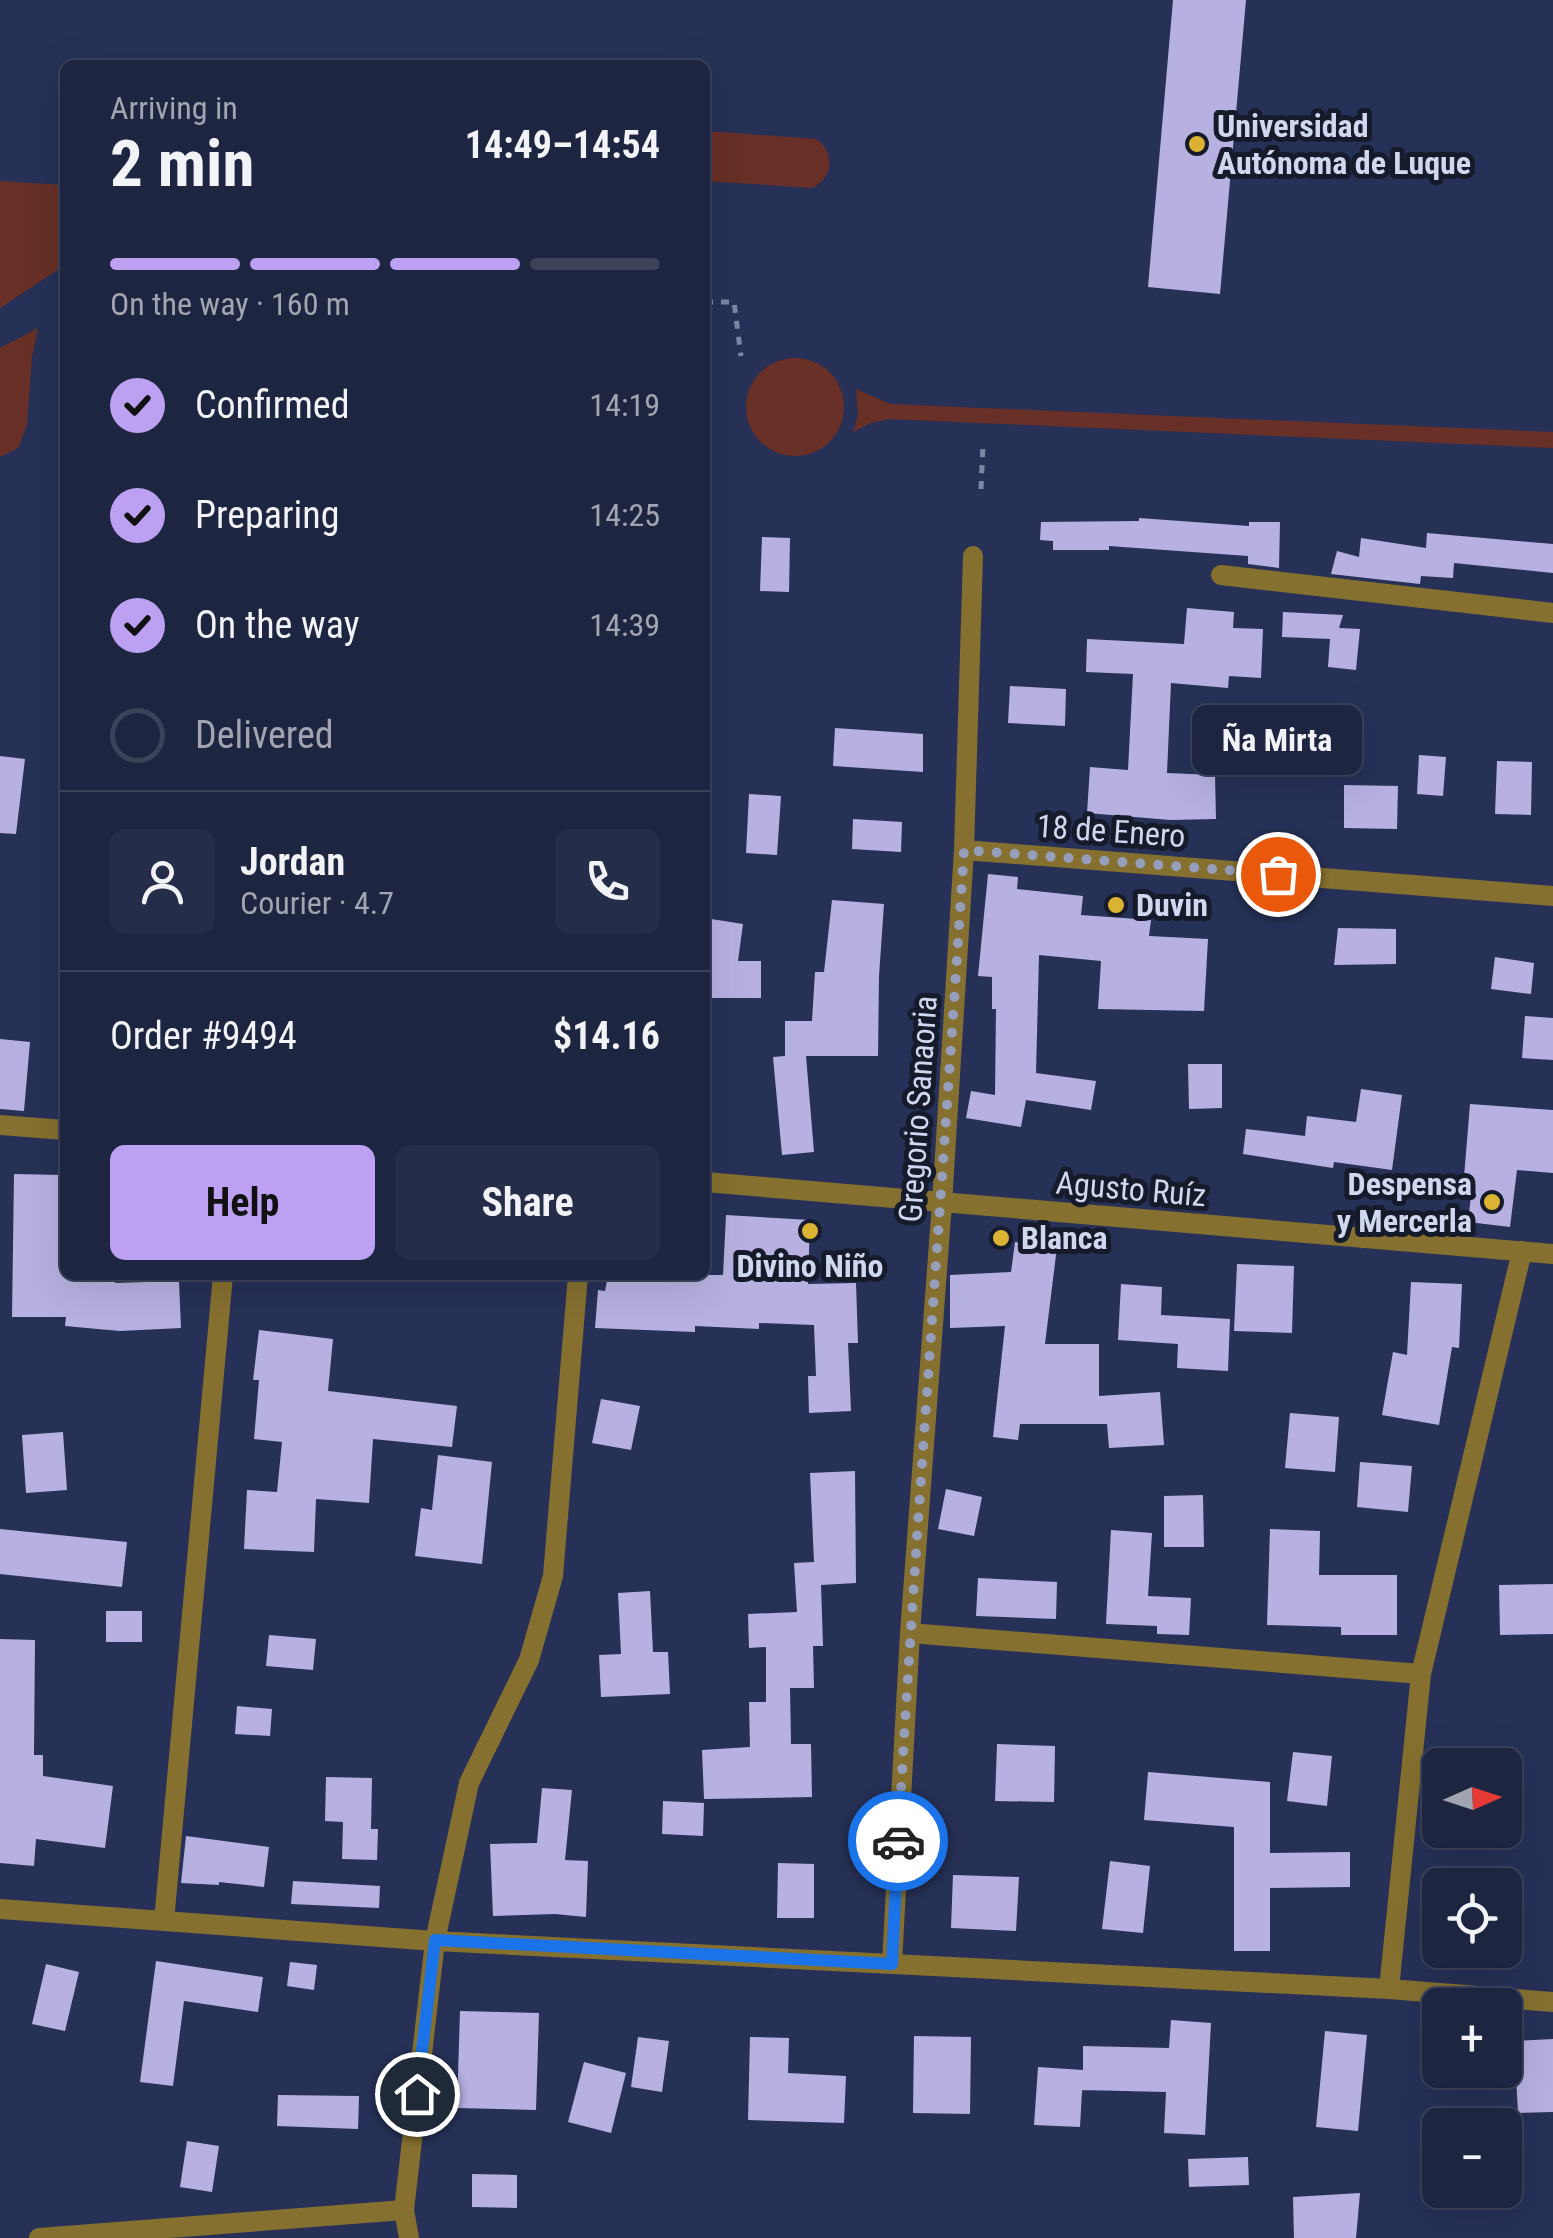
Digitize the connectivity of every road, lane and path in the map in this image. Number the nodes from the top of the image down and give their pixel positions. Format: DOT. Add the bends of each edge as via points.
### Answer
graph roads {
  1 [pos="710,302"];
  2 [pos="741,356"];
  3 [pos="983,445"];
  4 [pos="980,489"];
  5 [pos="973,556"];
  6 [pos="1220,575"];
  7 [pos="1553,614"];
  8 [pos="964,850"];
  9 [pos="1553,896"];
  10 [pos="0,1124"];
  11 [pos="60,1130"];
  12 [pos="710,1182"];
  13 [pos="942,1203"];
  14 [pos="1522,1252"];
  15 [pos="1553,1254"];
  16 [pos="223,1280"];
  17 [pos="578,1280"];
  18 [pos="910,1633"];
  19 [pos="1422,1674"];
  20 [pos="0,1909"];
  21 [pos="164,1921"];
  22 [pos="435,1940"];
  23 [pos="892,1964"];
  24 [pos="1389,1988"];
  25 [pos="1553,2002"];
  26 [pos="404,2210"];
  27 [pos="39,2238"];
  28 [pos="409,2238"];
  1 -- 2 [label="path" via="734,302"];
  3 -- 4 [label="path"];
  5 -- 8 [label="street, Gregorio Sanaoria"];
  6 -- 7 [label="street"];
  8 -- 9 [label="street, 18 de Enero"];
  8 -- 13 [label="street, Gregorio Sanaoria"];
  10 -- 11 [label="street"];
  12 -- 13 [label="street, Agusto Ruíz"];
  13 -- 14 [label="street, Agusto Ruíz"];
  13 -- 18 [label="street, Gregorio Sanaoria"];
  14 -- 15 [label="street, Agusto Ruíz"];
  14 -- 19 [label="street"];
  16 -- 21 [label="street"];
  17 -- 22 [label="street" via="552,1576 529,1660 469,1783"];
  18 -- 19 [label="street"];
  18 -- 23 [label="street, Gregorio Sanaoria"];
  19 -- 24 [label="street"];
  20 -- 21 [label="street"];
  21 -- 22 [label="street"];
  22 -- 23 [label="street"];
  22 -- 26 [label="street"];
  23 -- 24 [label="street"];
  24 -- 25 [label="street"];
  26 -- 27 [label="street"];
  26 -- 28 [label="street"];
}
